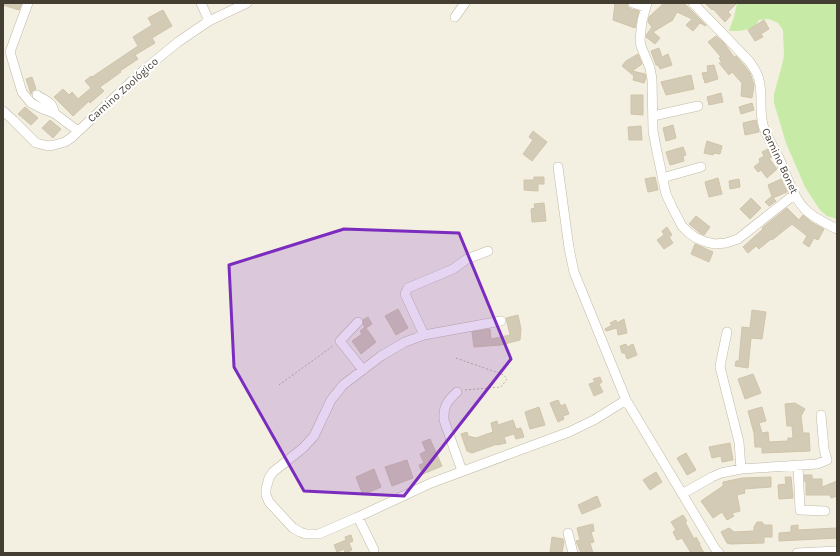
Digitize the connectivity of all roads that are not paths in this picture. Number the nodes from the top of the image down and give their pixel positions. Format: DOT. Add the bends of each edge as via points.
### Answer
graph roads {
  1 [pos="28,3"];
  2 [pos="201,3"];
  3 [pos="247,3"];
  4 [pos="465,3"];
  5 [pos="633,3"];
  6 [pos="693,3"];
  7 [pos="646,5"];
  8 [pos="455,17"];
  9 [pos="209,21"];
  10 [pos="6,50"];
  11 [pos="37,95"];
  12 [pos="698,106"];
  13 [pos="3,111"];
  14 [pos="54,113"];
  15 [pos="653,116"];
  16 [pos="78,131"];
  17 [pos="558,167"];
  18 [pos="701,168"];
  19 [pos="662,178"];
  20 [pos="795,194"];
  21 [pos="837,229"];
  22 [pos="488,251"];
  23 [pos="501,321"];
  24 [pos="358,322"];
  25 [pos="727,332"];
  26 [pos="424,335"];
  27 [pos="363,370"];
  28 [pos="457,392"];
  29 [pos="626,400"];
  30 [pos="821,415"];
  31 [pos="798,465"];
  32 [pos="741,468"];
  33 [pos="462,471"];
  34 [pos="682,494"];
  35 [pos="825,511"];
  36 [pos="358,517"];
  37 [pos="568,533"];
  38 [pos="374,550"];
  39 [pos="837,551"];
  40 [pos="573,553"];
  41 [pos="719,553"];
  42 [pos="797,553"];
  1 -- 10 [label="street"];
  2 -- 9 [label="street"];
  3 -- 9 [label="street, Camino Zoológico"];
  4 -- 8 [label="street"];
  5 -- 7 [label="street"];
  6 -- 20 [label="street, Camino Bonet" via="756,70 763,125"];
  7 -- 15 [label="street" via="640,40 652,79"];
  9 -- 16 [label="street, Camino Zoológico" via="145,69"];
  10 -- 14 [label="street" via="22,92 36,106"];
  11 -- 14 [label="street" via="52,105"];
  12 -- 15 [label="street"];
  13 -- 16 [label="street, Camino Zoológico" via="36,143 42,145 65,142"];
  14 -- 16 [label="street"];
  15 -- 19 [label="street" via="653,132"];
  17 -- 29 [label="street" via="574,272"];
  18 -- 19 [label="street"];
  19 -- 20 [label="street" via="666,194 682,226 696,238 715,244 738,238"];
  20 -- 21 [label="street, Camino Bonet" via="807,211"];
  22 -- 26 [label="street" via="408,288 406,294"];
  23 -- 26 [label="street"];
  24 -- 27 [label="street" via="340,341"];
  25 -- 32 [label="street" via="720,371 738,442"];
  26 -- 27 [label="street" via="405,342"];
  27 -- 36 [label="street" via="337,392 314,436 273,472 268,478 266,489 269,502 300,532 319,534"];
  28 -- 33 [label="street" via="446,405 444,420"];
  29 -- 33 [label="street" via="569,432"];
  29 -- 34 [label="street"];
  30 -- 31 [label="street" via="827,460 817,464"];
  31 -- 32 [label="street"];
  31 -- 35 [label="street" via="800,510"];
  32 -- 34 [label="street" via="721,473"];
  33 -- 36 [label="street"];
  34 -- 41 [label="street"];
  36 -- 38 [label="street"];
  37 -- 40 [label="street"];
  39 -- 42 [label="street"];
}
